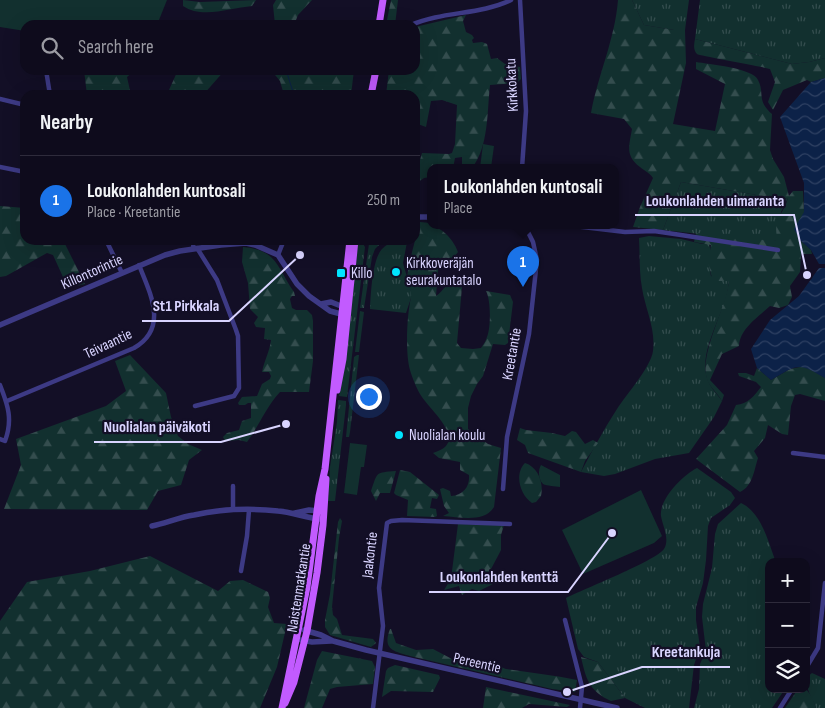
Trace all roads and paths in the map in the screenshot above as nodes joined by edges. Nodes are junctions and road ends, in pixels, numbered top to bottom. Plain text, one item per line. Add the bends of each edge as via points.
1 (383, 0) edge
2 (511, 0) edge
3 (520, 0) edge
4 (380, 20) edge
5 (420, 23) edge
6 (47, 75) edge
7 (371, 75) edge
8 (375, 75) edge
9 (49, 90) edge
10 (370, 90) edge
11 (371, 90) edge
12 (0, 99) edge
13 (20, 104) edge
14 (522, 164) edge
15 (0, 167) edge
16 (20, 171) edge
17 (526, 229) edge
18 (600, 229) edge
19 (108, 245) edge
20 (195, 245) edge
21 (226, 245) edge
22 (254, 245) edge
23 (282, 245) edge
24 (350, 245) edge
25 (354, 245) edge
26 (195, 248) junction
27 (778, 250) dead end
28 (278, 255) junction
29 (139, 265) junction
30 (122, 273) junction
31 (320, 304) junction
32 (345, 310) junction
33 (0, 325) edge
34 (0, 385) edge
35 (7, 401) junction
36 (195, 406) dead end
37 (3, 440) edge
38 (793, 453) dead end
39 (825, 457) edge
40 (233, 486) dead end
41 (503, 489) dead end
42 (233, 509) junction
43 (249, 510) junction
44 (320, 511) junction
45 (295, 513) junction
46 (320, 519) junction
47 (510, 524) dead end
48 (152, 526) dead end
49 (241, 571) dead end
50 (825, 583) edge
51 (565, 620) dead end
52 (298, 629) junction
53 (307, 631) junction
54 (296, 639) junction
55 (305, 640) junction
56 (333, 641) junction
57 (818, 648) junction
58 (825, 648) edge
59 (379, 653) junction
60 (810, 661) edge
61 (789, 693) edge
62 (582, 699) junction
63 (282, 708) edge
64 (373, 708) edge
65 (580, 708) edge
66 (617, 708) edge
67 (780, 708) edge

1 - 4 main road
2 - 5 street via 490,8
3 - 14 street, Kirkkokatu via 526,111
6 - 9 street
7 - 10 main road
8 - 11 main road
12 - 13 street
15 - 16 street
17 - 41 street, Kreetantie via 537,260 529,334 507,437
18 - 27 street via 681,235
19 - 30 street
20 - 26 street
21 - 26 street, Killontorintie
22 - 28 street, Killontorintie
23 - 28 street
24 - 32 main road, Naistenmatkantie
25 - 32 main road, Naistenmatkantie
26 - 29 street, Killontorintie
26 - 36 street via 217,280 238,336 239,388 234,396
28 - 31 street via 302,290
29 - 30 street, Killontorintie
29 - 35 street, Teivaantie via 155,314 154,327 146,339 134,348
30 - 33 street, Killontorintie
31 - 32 street via 330,311
31 - 32 street via 331,302
32 - 44 main road, Naistenmatkantie via 325,469 326,489
34 - 35 street
35 - 37 street via 10,429
38 - 39 street
40 - 42 street
42 - 43 street
42 - 48 street via 192,515
43 - 45 street
43 - 49 street
44 - 45 street
44 - 46 main road, Naistenmatkantie
45 - 46 street
46 - 52 main road, Naistenmatkantie
46 - 53 main road, Naistenmatkantie via 317,573
47 - 59 street, Jaakontie via 388,522 379,581 384,621
50 - 57 street
51 - 62 street
52 - 53 street, Pereentie
52 - 54 main road, Naistenmatkantie
53 - 55 main road, Naistenmatkantie
53 - 56 street, Pereentie
54 - 55 street, Pereentie
54 - 63 main road, Naistenmatkantie
55 - 56 street, Pereentie
55 - 63 main road, Naistenmatkantie via 289,697
56 - 59 street, Pereentie
57 - 58 street
57 - 60 street
59 - 62 street, Pereentie
59 - 64 street
61 - 67 street
62 - 65 street
62 - 66 street, Pereentie

